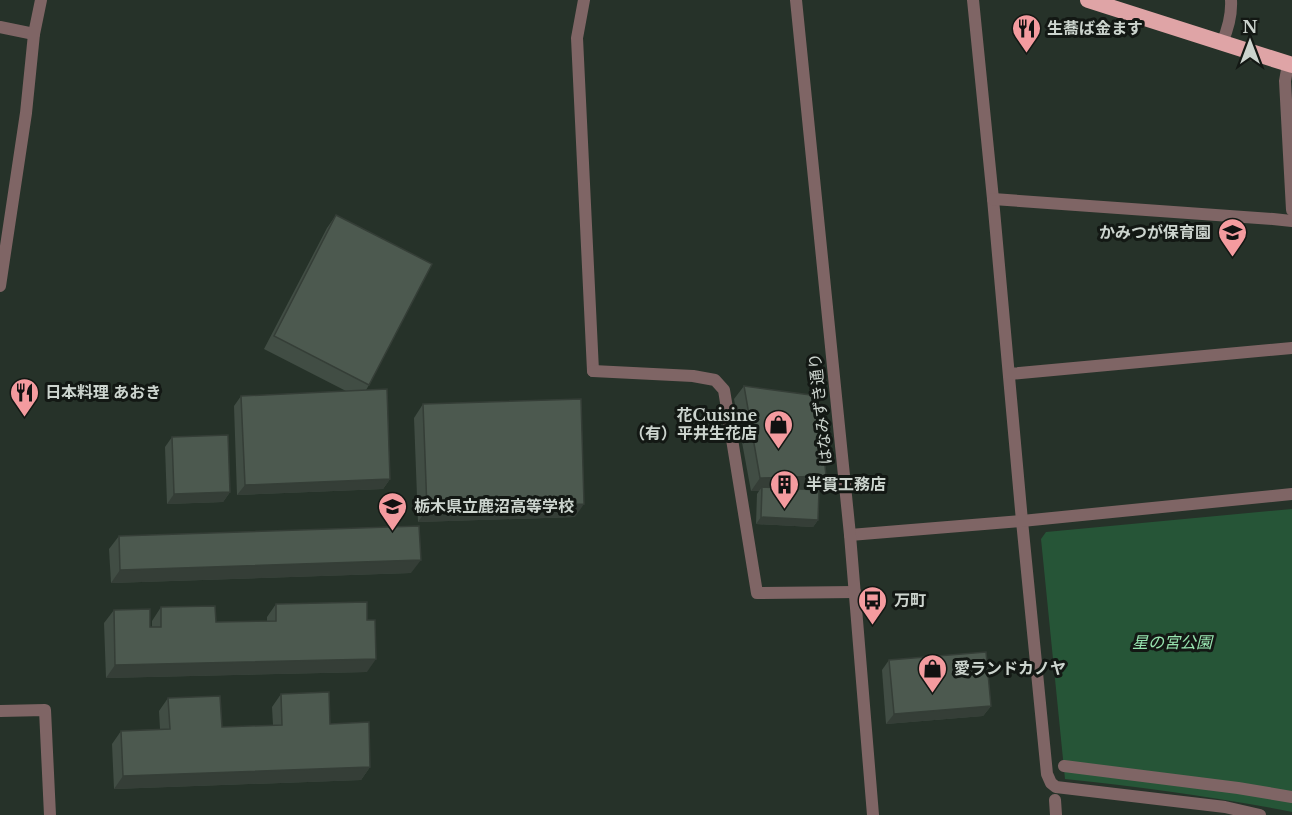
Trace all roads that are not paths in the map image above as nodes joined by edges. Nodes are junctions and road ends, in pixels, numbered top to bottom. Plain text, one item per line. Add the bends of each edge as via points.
1 (41, 0) edge
2 (584, 0) edge
3 (796, 0) edge
4 (973, 0) edge
5 (1088, 0) edge
6 (1231, 0) edge
7 (0, 27) edge
8 (34, 34) junction
9 (1222, 43) junction
10 (1290, 64) edge
11 (993, 199) junction
12 (1292, 210) edge
13 (1292, 222) edge
14 (0, 280) edge
15 (0, 286) edge
16 (1292, 348) edge
17 (1009, 374) junction
18 (1292, 494) edge
19 (1022, 521) junction
20 (850, 535) junction
21 (855, 592) junction
22 (0, 711) edge
23 (1064, 766) dead end
24 (1292, 797) edge
25 (1055, 800) dead end
26 (50, 815) edge
27 (873, 815) edge
28 (1056, 815) edge
29 (1260, 815) edge

1 - 8 street
2 - 21 street via 577,38 593,371 715,380 724,390 757,593
3 - 20 street, はなみずき通り
4 - 11 street
5 - 9 highway
6 - 9 street via 1232,12
7 - 8 street
8 - 14 street
9 - 10 highway
10 - 12 street via 1285,81
11 - 13 street
11 - 17 street
14 - 15 street
16 - 17 street
17 - 19 street
18 - 19 street
19 - 20 street
19 - 29 street via 1051,783 1056,787 1225,807
20 - 21 street, はなみずき通り
21 - 27 street, はなみずき通り
22 - 26 street via 45,710
23 - 24 street
25 - 28 street

